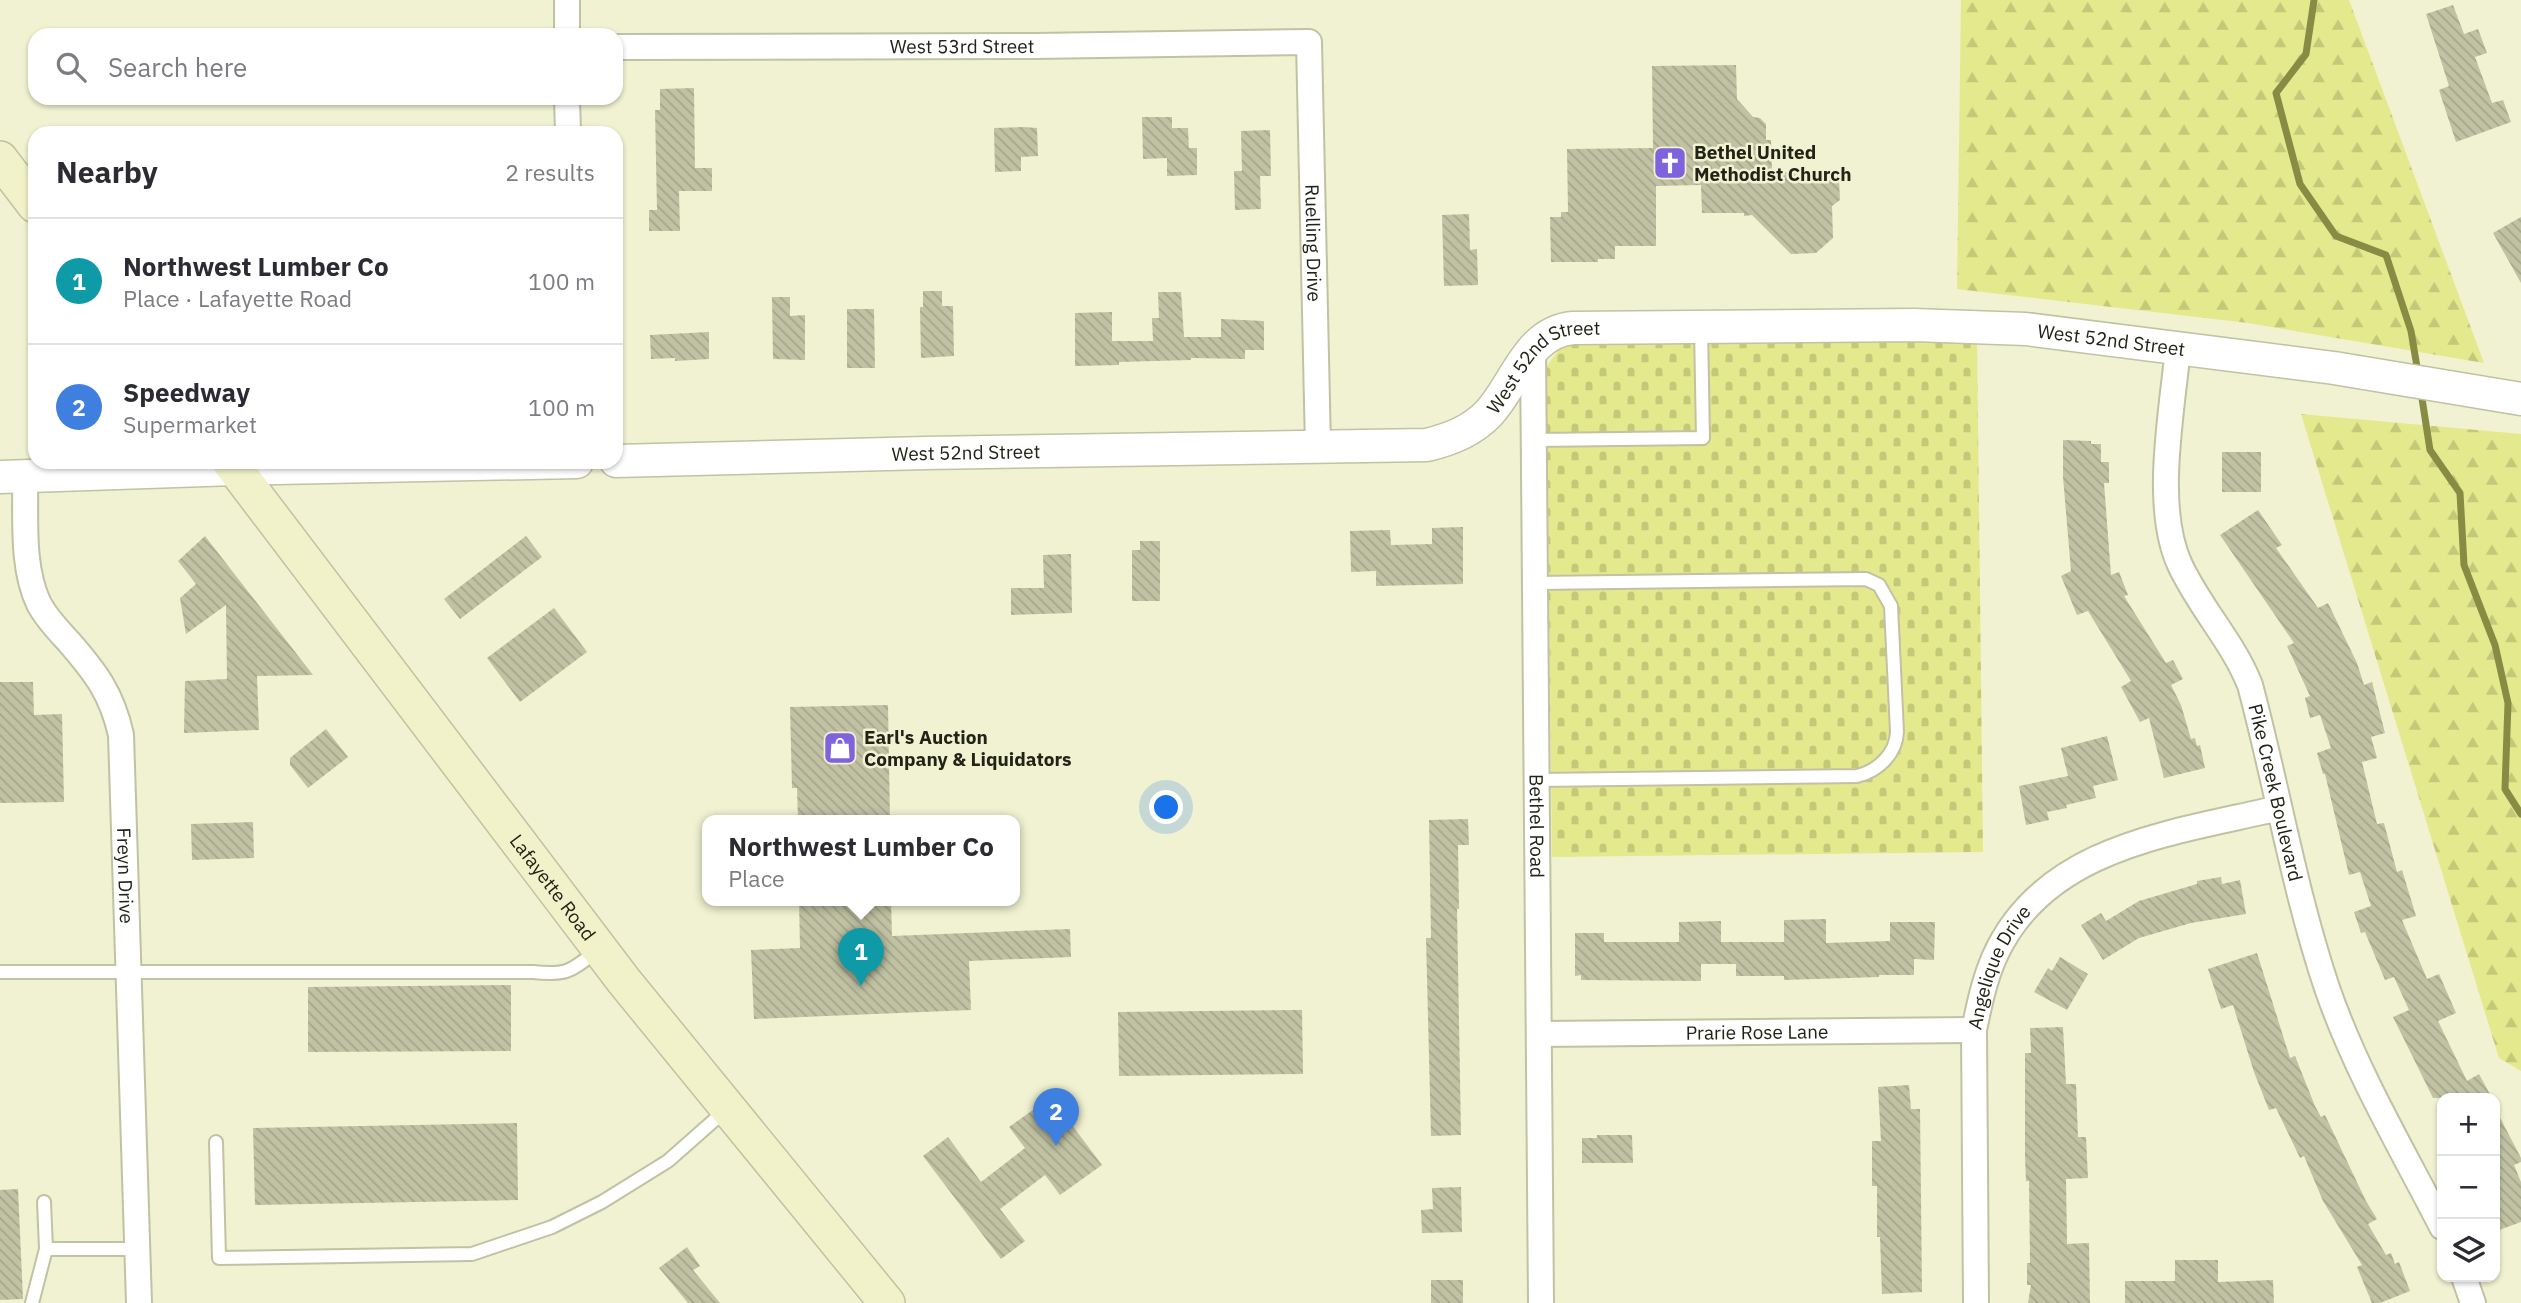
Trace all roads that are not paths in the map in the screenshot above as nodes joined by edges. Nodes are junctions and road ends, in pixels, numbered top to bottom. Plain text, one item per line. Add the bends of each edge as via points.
1 (567, 0) edge
2 (567, 28) edge
3 (1309, 41) joint
4 (623, 47) edge
5 (568, 105) edge
6 (568, 126) edge
7 (0, 159) edge
8 (28, 196) edge
9 (1701, 328) junction
10 (2178, 348) junction
11 (1533, 350) junction
12 (2521, 399) edge
13 (1535, 440) junction
14 (1318, 447) junction
15 (623, 461) edge
16 (153, 469) edge
17 (236, 469) edge
18 (12, 476) edge
19 (1536, 583) junction
20 (1538, 780) junction
21 (2279, 808) junction
22 (600, 949) junction
23 (130, 970) junction
24 (0, 972) edge
25 (1974, 1030) junction
26 (1540, 1034) junction
27 (728, 1108) junction
28 (216, 1142) dead end
29 (44, 1202) dead end
30 (2438, 1219) edge
31 (46, 1248) junction
32 (139, 1249) junction
33 (2466, 1282) edge
34 (32, 1303) edge
35 (139, 1303) edge
36 (887, 1303) edge
37 (1541, 1303) edge
38 (1976, 1303) edge
39 (2473, 1303) edge

1 - 2 street
3 - 4 street, West 53rd Street
3 - 14 street, Ruelling Drive
5 - 6 street
7 - 8 main road
9 - 10 street, West 52nd Street via 1979,326
9 - 11 street, West 52nd Street via 1565,328
9 - 13 lane via 1703,438
10 - 12 street, West 52nd Street
10 - 21 street, Pike Creek Boulevard via 2165,488 2170,533 2180,566 2247,676
11 - 13 street, Bethel Road
11 - 14 street, West 52nd Street via 1489,412 1452,438 1427,445
13 - 19 street, Bethel Road
14 - 15 street, West 52nd Street
16 - 18 street
17 - 22 main road, Lafayette Road
18 - 23 street, Freyn Drive via 38,602 92,668 116,713 121,735
19 - 20 street, Bethel Road
19 - 20 lane via 1872,582 1879,585 1891,606 1898,732 1880,765 1857,776
20 - 26 street, Bethel Road
21 - 25 street, Angelique Drive via 2129,844 2056,881 2019,916 2001,943
21 - 30 street, Pike Creek Boulevard via 2337,1014
22 - 23 lane via 571,971 556,975
22 - 27 main road, Lafayette Road
23 - 24 lane
23 - 32 street, Freyn Drive
25 - 26 street, Prarie Rose Lane
25 - 38 street, Angelique Drive
26 - 37 street, Bethel Road
27 - 28 lane via 668,1161 602,1202 552,1227 472,1254 219,1258
27 - 36 main road, Lafayette Road
29 - 31 lane
31 - 32 lane
31 - 34 lane
32 - 35 street, Freyn Drive
33 - 39 street

